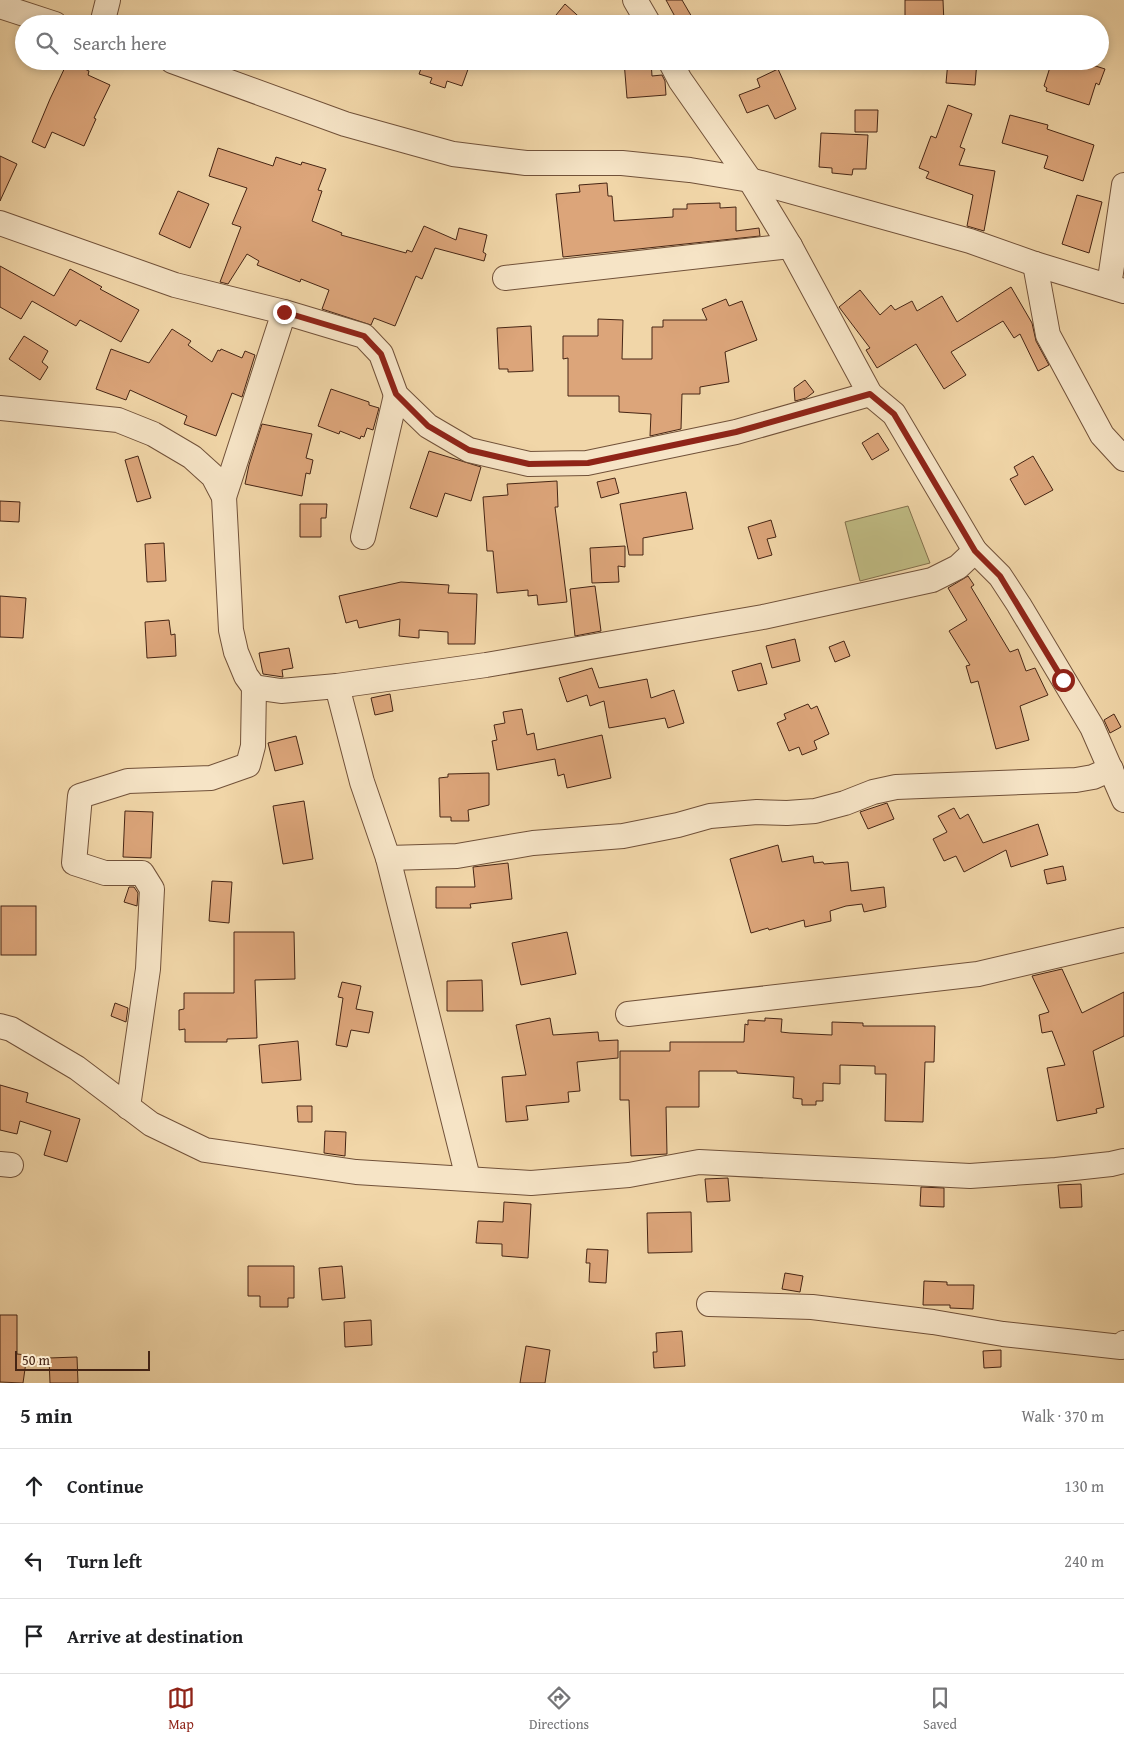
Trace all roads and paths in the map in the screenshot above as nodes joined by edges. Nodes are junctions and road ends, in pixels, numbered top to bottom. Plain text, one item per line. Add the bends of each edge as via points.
1 (108, 0) edge
2 (635, 0) edge
3 (0, 6) edge
4 (28, 15) edge
5 (104, 15) edge
6 (644, 15) edge
7 (197, 70) edge
8 (675, 70) edge
9 (750, 180) junction
10 (1124, 185) edge
11 (0, 223) edge
12 (790, 246) junction
13 (1035, 264) junction
14 (505, 278) dead end
15 (1117, 289) edge
16 (284, 312) junction
17 (396, 394) junction
18 (870, 394) junction
19 (0, 408) edge
20 (1124, 459) edge
21 (224, 497) junction
22 (363, 538) dead end
23 (975, 551) junction
24 (337, 686) junction
25 (254, 687) junction
26 (1111, 769) junction
27 (1124, 800) edge
28 (388, 858) junction
29 (1124, 940) edge
30 (628, 1014) dead end
31 (0, 1026) edge
32 (128, 1107) junction
33 (1124, 1161) edge
34 (468, 1178) junction
35 (709, 1304) dead end
36 (1123, 1349) edge

1 - 5 street
2 - 6 street
3 - 4 street
7 - 9 street via 346,124 453,154 526,164 622,163
8 - 9 street
9 - 12 street
9 - 13 street via 970,241
10 - 15 street
11 - 16 street via 176,285
12 - 14 street
12 - 18 street
13 - 15 street
13 - 20 street via 1048,335 1102,435
16 - 17 street via 364,336 381,354
16 - 21 street
17 - 18 street via 428,426 469,450 529,464 588,463 736,432
17 - 22 street
18 - 23 street via 894,414
19 - 21 street via 118,420 153,434 192,456 213,476
21 - 25 street via 231,630 236,652
23 - 24 street via 958,567 932,580 850,599 486,665
23 - 26 street via 1000,576 1019,605 1092,726
24 - 25 street via 281,691
24 - 28 street via 362,782
25 - 32 street via 253,746 248,766 211,778 128,781 80,796 74,864 105,873 142,873 152,889 148,969
26 - 27 street
26 - 28 street via 1076,780 896,787 815,811 710,816 623,836 533,842 457,856
28 - 34 street
29 - 30 street via 978,974
31 - 32 street via 11,1029 77,1068
32 - 34 street via 151,1124 205,1150 356,1172
33 - 34 street via 970,1176 699,1162 629,1175 531,1183
35 - 36 street via 812,1307

